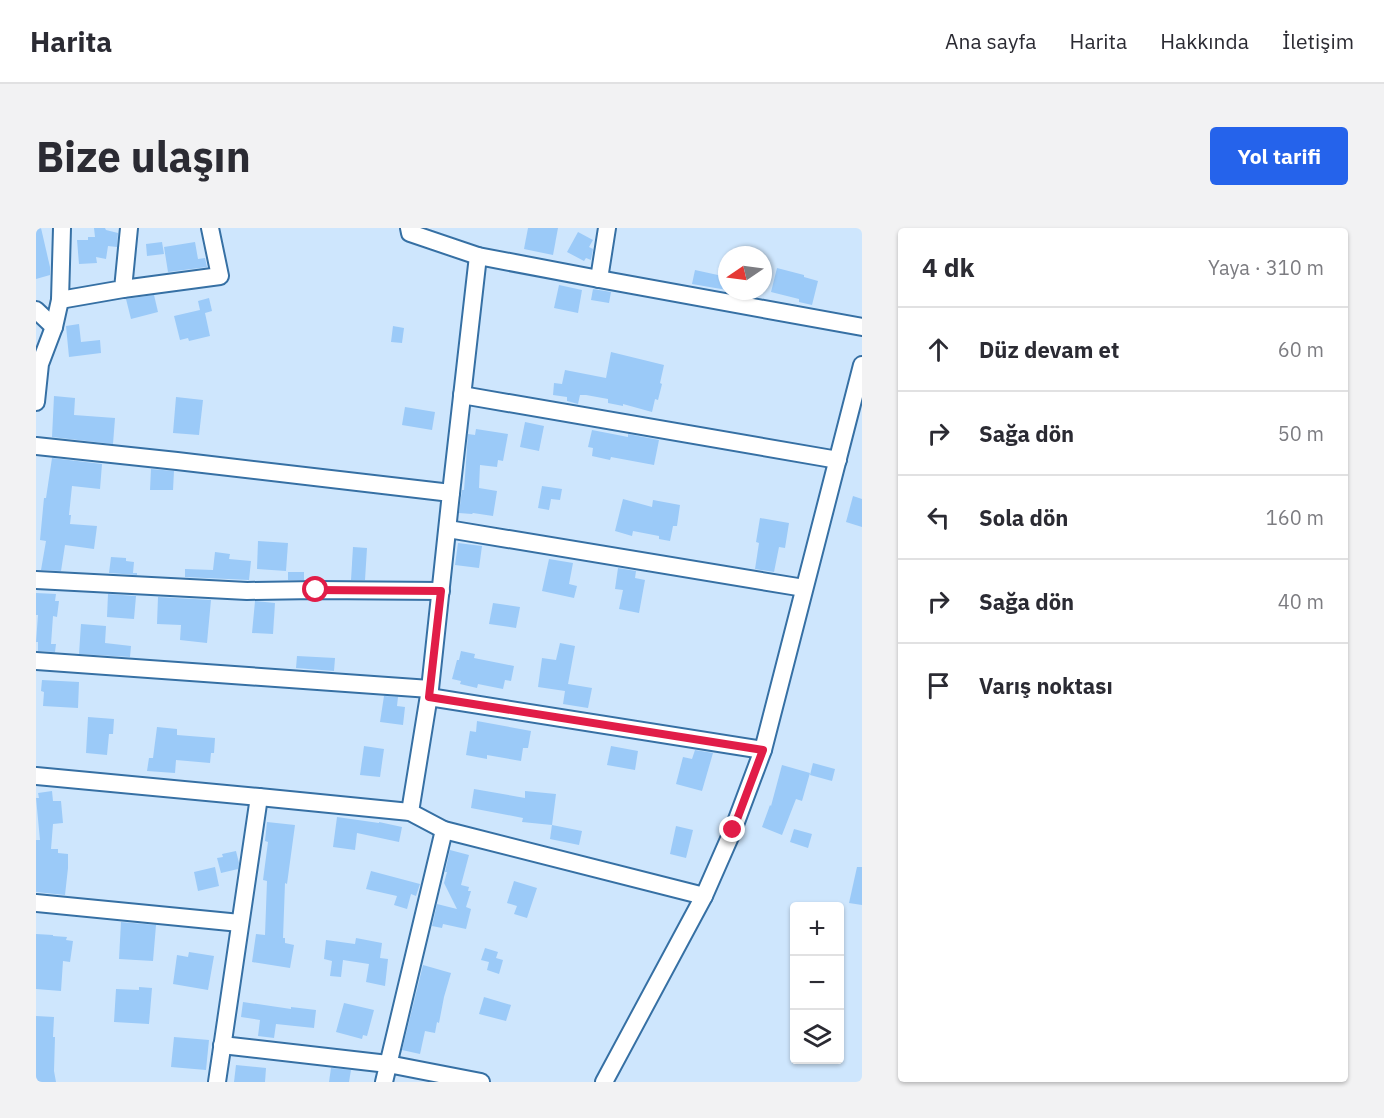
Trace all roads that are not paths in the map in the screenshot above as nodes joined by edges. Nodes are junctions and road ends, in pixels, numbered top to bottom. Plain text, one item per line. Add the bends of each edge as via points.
1 (62, 228) edge
2 (129, 228) edge
3 (210, 228) edge
4 (409, 228) edge
5 (607, 228) edge
6 (478, 256) junction
7 (599, 279) junction
8 (123, 289) junction
9 (60, 300) junction
10 (36, 310) edge
11 (862, 327) edge
12 (47, 335) edge
13 (862, 365) edge
14 (462, 395) junction
15 (36, 402) edge
16 (36, 446) edge
17 (838, 460) junction
18 (451, 493) junction
19 (448, 529) junction
20 (36, 580) edge
21 (804, 588) junction
22 (441, 591) junction
23 (36, 661) edge
24 (429, 693) junction
25 (763, 750) junction
26 (36, 776) edge
27 (259, 797) junction
28 (410, 812) junction
29 (444, 830) junction
30 (704, 896) junction
31 (36, 903) edge
32 (240, 923) junction
33 (222, 1045) junction
34 (388, 1064) junction
35 (217, 1082) edge
36 (384, 1082) edge
37 (480, 1082) edge
38 (604, 1082) edge

1 - 9 street
2 - 8 street
3 - 8 street via 220,276
4 - 6 street via 410,232
5 - 7 street
6 - 7 street
6 - 14 street
7 - 11 street
8 - 9 street
9 - 12 street
10 - 12 street
12 - 15 street
13 - 17 street
14 - 17 street
14 - 18 street
16 - 18 street
17 - 21 street
18 - 19 street
19 - 21 street
19 - 22 street
20 - 22 street via 247,591
21 - 25 street
22 - 24 street
23 - 24 street
24 - 25 street
24 - 28 street
25 - 30 street
26 - 27 street
27 - 28 street
27 - 32 street
28 - 29 street
29 - 30 street
29 - 34 street
30 - 38 street
31 - 32 street
32 - 33 street
33 - 34 street
33 - 35 street
34 - 36 street
34 - 37 street

